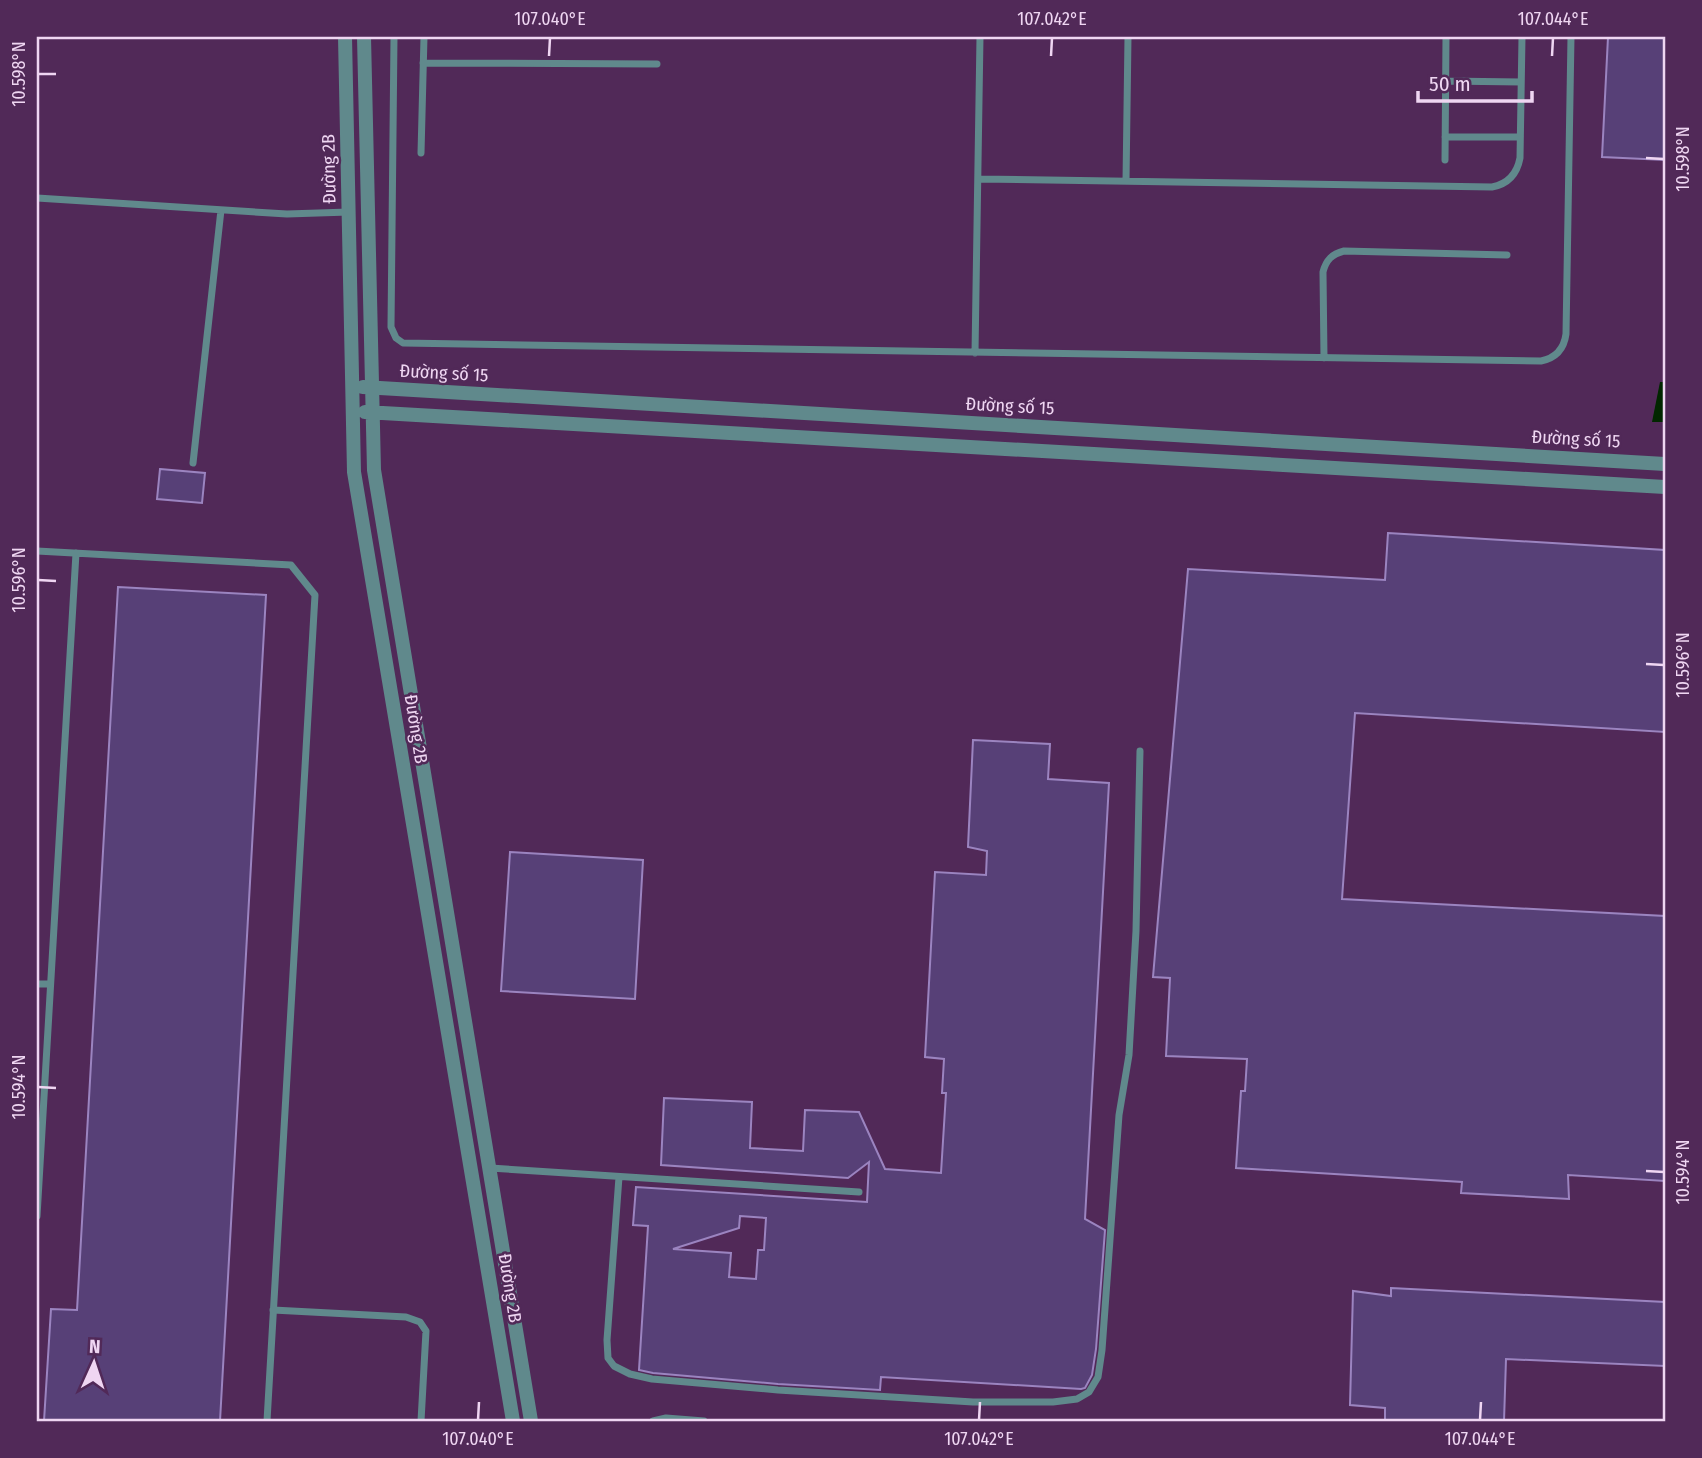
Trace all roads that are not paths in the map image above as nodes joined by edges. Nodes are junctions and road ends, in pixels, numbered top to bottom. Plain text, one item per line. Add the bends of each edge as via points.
1 (345, 37) edge
2 (364, 37) edge
3 (394, 37) edge
4 (424, 37) edge
5 (980, 37) edge
6 (1128, 37) edge
7 (1446, 37) edge
8 (1522, 37) edge
9 (1571, 37) edge
10 (423, 63) junction
11 (657, 64) dead end
12 (1446, 81) junction
13 (1521, 82) junction
14 (1445, 137) junction
15 (1520, 138) junction
16 (421, 153) dead end
17 (1445, 160) dead end
18 (978, 179) junction
19 (1126, 181) junction
20 (37, 198) edge
21 (221, 210) junction
22 (349, 212) junction
23 (1507, 255) dead end
24 (975, 353) junction
25 (1324, 358) junction
26 (352, 386) junction
27 (372, 388) junction
28 (353, 411) junction
29 (372, 412) junction
30 (193, 463) dead end
31 (1665, 464) edge
32 (1665, 487) edge
33 (37, 551) edge
34 (76, 554) junction
35 (1140, 751) dead end
36 (37, 984) edge
37 (50, 984) junction
38 (489, 1168) junction
39 (620, 1177) junction
40 (859, 1192) dead end
41 (37, 1216) edge
42 (273, 1310) junction
43 (267, 1421) edge
44 (421, 1421) edge
45 (513, 1421) edge
46 (531, 1421) edge
47 (653, 1421) edge
48 (704, 1421) edge

1 - 22 street, Đường 2B
2 - 27 street, Đường 2B
3 - 24 lane via 391,327 399,341
4 - 10 lane
5 - 18 lane
6 - 19 lane
7 - 12 lane
8 - 13 lane
9 - 25 lane via 1566,334 1559,352 1541,361
10 - 11 lane
10 - 16 lane
12 - 13 lane
12 - 14 lane
13 - 15 lane
14 - 15 lane
14 - 17 lane
15 - 19 lane via 1515,173 1492,187
18 - 19 lane
18 - 24 lane
20 - 21 lane
21 - 22 lane
21 - 30 lane
22 - 26 street, Đường 2B
23 - 25 lane via 1344,251 1333,255 1324,272
24 - 25 lane
26 - 27 street, Đường số 15
26 - 28 street, Đường 2B
27 - 29 street, Đường 2B
27 - 31 street, Đường số 15
28 - 29 street
28 - 45 street, Đường 2B via 354,472
29 - 32 street
29 - 38 street, Đường 2B via 374,470
33 - 34 lane
34 - 37 lane
34 - 42 lane via 291,565 315,595
35 - 39 lane via 1129,1055 1119,1115 1102,1350 1098,1377 1089,1392 1077,1399 1052,1402 973,1402 778,1390 630,1374 608,1358 607,1340
36 - 37 lane
37 - 41 lane
38 - 39 lane
38 - 46 street, Đường 2B
39 - 40 lane
42 - 43 lane
42 - 44 lane via 406,1317 420,1322 426,1331
47 - 48 lane

